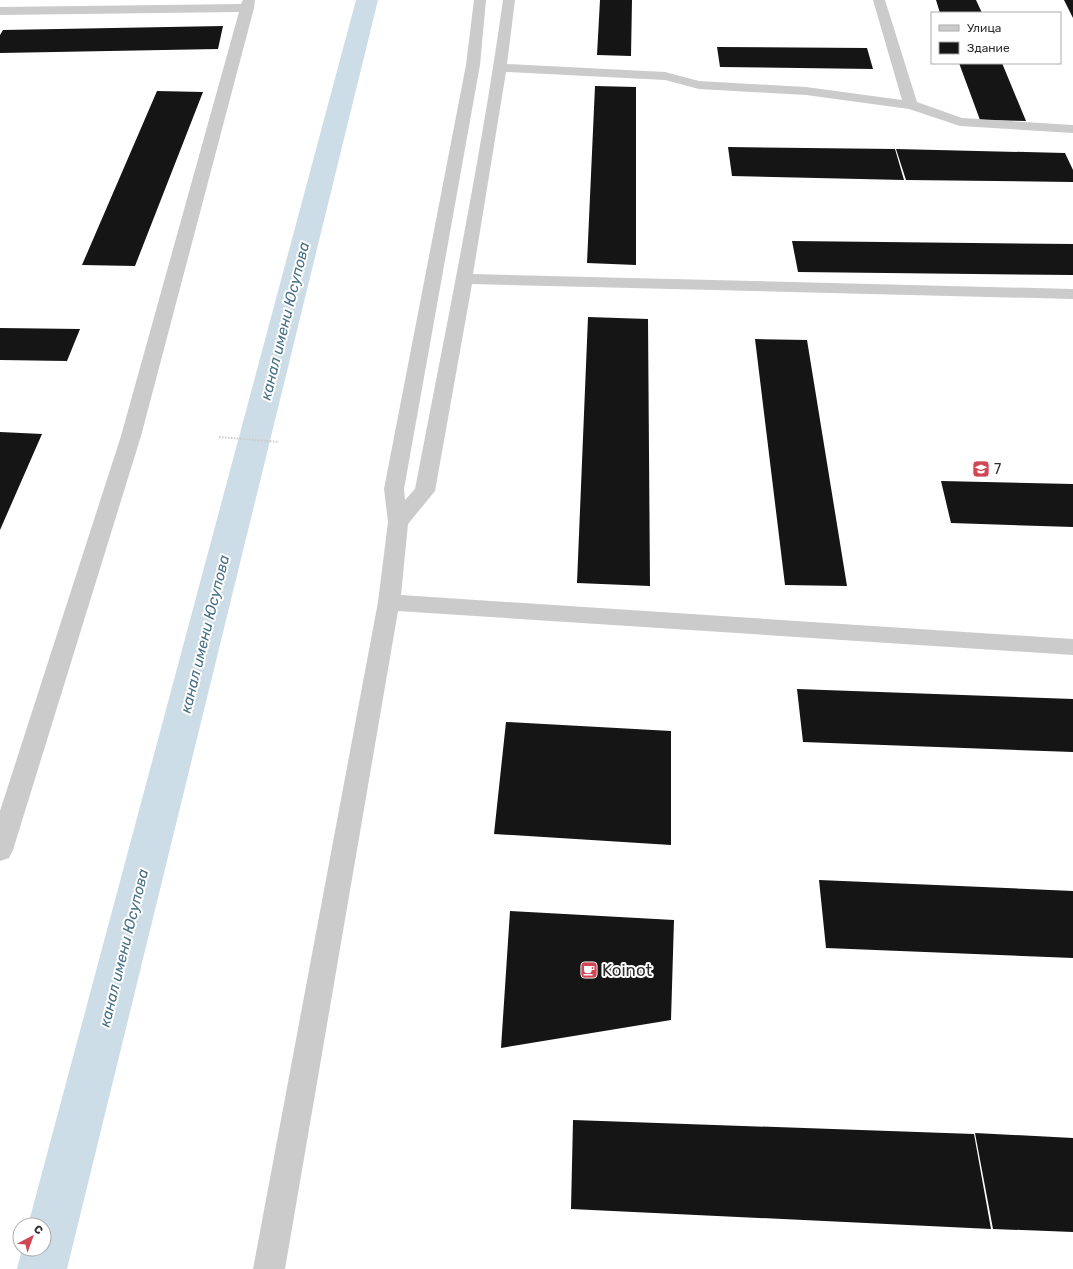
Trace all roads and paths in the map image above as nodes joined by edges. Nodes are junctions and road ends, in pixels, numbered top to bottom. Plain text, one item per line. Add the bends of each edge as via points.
1 (879, 0) edge
2 (480, 2) edge
3 (508, 3) edge
4 (248, 4) edge
5 (0, 11) edge
6 (500, 68) junction
7 (911, 105) junction
8 (1073, 129) edge
9 (464, 278) junction
10 (1073, 294) edge
11 (219, 437) dead end
12 (279, 442) dead end
13 (398, 522) junction
14 (389, 602) junction
15 (1073, 647) edge
16 (0, 850) edge
17 (269, 1269) edge

1 - 7 street
2 - 3 street
2 - 13 street via 473,65 394,489
3 - 6 street
4 - 5 street
4 - 16 street via 132,436
6 - 7 street via 665,76 699,85 806,91
6 - 9 street
7 - 8 street via 960,122
9 - 10 street
9 - 13 street via 425,491
11 - 12 path
13 - 14 street
14 - 15 street
14 - 17 street

